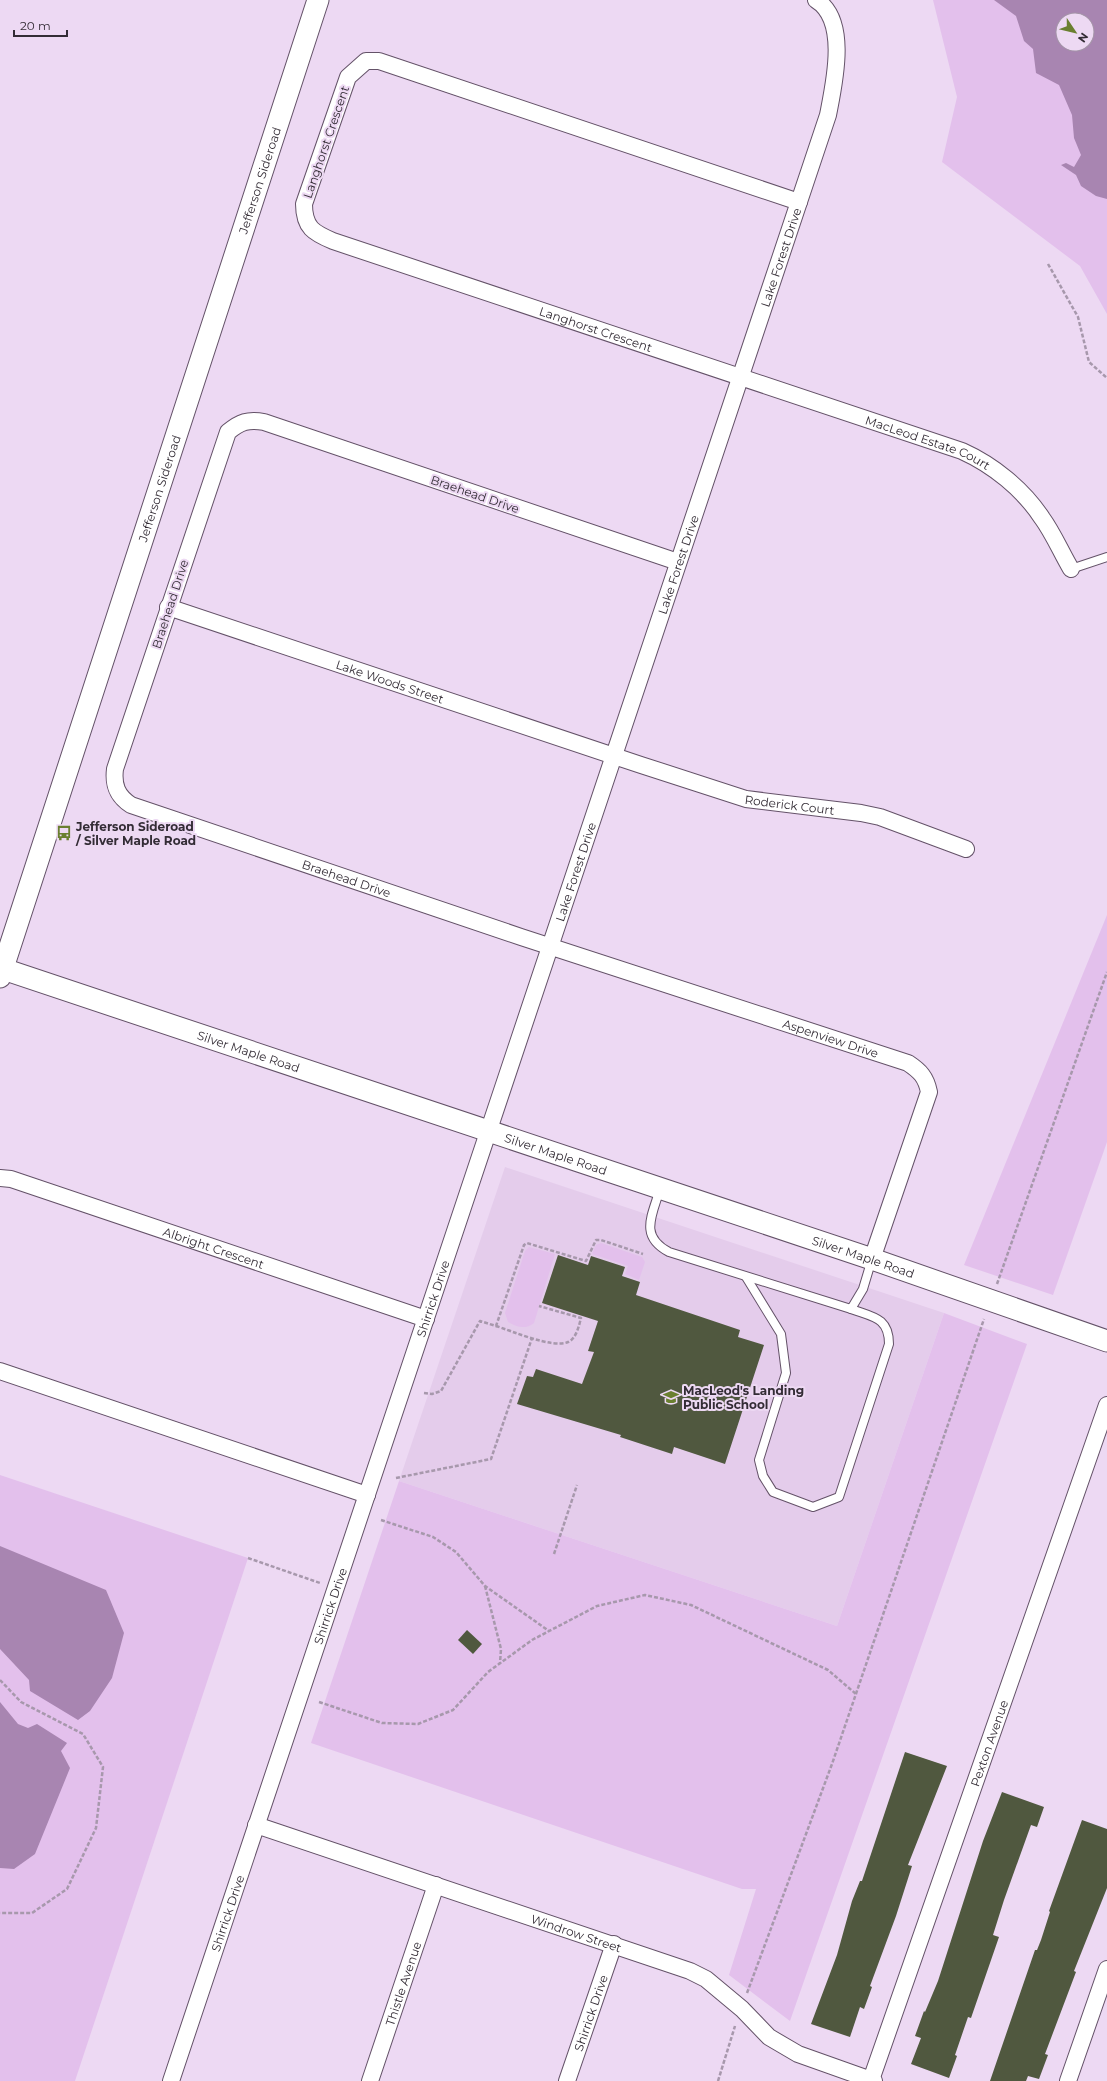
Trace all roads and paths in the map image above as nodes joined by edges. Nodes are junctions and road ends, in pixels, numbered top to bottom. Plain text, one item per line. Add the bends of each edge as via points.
1 (318, 0) edge
2 (816, 0) edge
3 (799, 202) junction
4 (1048, 264) dead end
5 (740, 377) junction
6 (1107, 378) edge
7 (1107, 557) edge
8 (678, 562) junction
9 (1071, 569) joint
10 (168, 607) junction
11 (613, 755) junction
12 (966, 849) dead end
13 (549, 945) junction
14 (1, 971) edge
15 (1107, 972) edge
16 (488, 1131) junction
17 (0, 1178) edge
18 (661, 1188) junction
19 (643, 1254) dead end
20 (872, 1260) junction
21 (746, 1276) junction
22 (991, 1301) junction
23 (539, 1306) dead end
24 (851, 1309) junction
25 (426, 1319) junction
26 (496, 1326) junction
27 (532, 1338) junction
28 (1107, 1341) edge
29 (0, 1371) edge
30 (424, 1393) dead end
31 (1107, 1405) edge
32 (396, 1478) dead end
33 (577, 1485) dead end
34 (367, 1495) junction
35 (381, 1520) dead end
36 (554, 1554) dead end
37 (248, 1558) dead end
38 (485, 1586) junction
39 (336, 1588) junction
40 (548, 1631) junction
41 (500, 1664) junction
42 (0, 1680) edge
43 (856, 1694) junction
44 (320, 1702) dead end
45 (256, 1826) junction
46 (436, 1885) junction
47 (0, 1913) edge
48 (614, 1944) junction
49 (1107, 1969) edge
50 (742, 2009) junction
51 (872, 2080) edge
52 (170, 2081) edge
53 (370, 2081) edge
54 (567, 2081) edge
55 (718, 2081) edge
56 (1068, 2081) edge

1 - 14 street, Jefferson Sideroad
2 - 3 street, Lake Forest Drive via 827,10 833,21 836,64 828,115
3 - 5 street, Lake Forest Drive
3 - 5 street, Langhorst Crescent via 380,61 366,61 348,77 304,204 308,226 316,234 333,241
4 - 6 path via 1078,317 1089,362
5 - 8 street, Lake Forest Drive
5 - 9 street, MacLeod Estate Court via 976,457 1030,502 1043,518
7 - 9 lane
8 - 10 street, Braehead Drive via 264,422 251,420 238,423 228,432
8 - 11 street, Lake Forest Drive
10 - 11 street, Lake Woods Street
10 - 13 street, Braehead Drive via 115,768 114,781 122,799 131,805
11 - 12 street, Roderick Court via 746,798 880,817
11 - 13 street, Lake Forest Drive
13 - 16 street, Lake Forest Drive
13 - 20 street, Aspenview Drive via 900,1061 919,1070 926,1079 929,1092
14 - 16 street, Silver Maple Road
15 - 22 path
16 - 18 street, Silver Maple Road
16 - 25 street, Shirrick Drive
17 - 25 street, Albright Crescent via 11,1179
18 - 20 street, Silver Maple Road
18 - 21 lane via 650,1221 652,1239 659,1247
19 - 26 path via 596,1240 586,1261 527,1243 524,1245
20 - 22 street, Silver Maple Road
20 - 24 lane via 862,1289
21 - 24 lane
21 - 24 lane via 780,1334 786,1373 759,1460 763,1476 773,1492 813,1507 839,1497 889,1344 889,1332 880,1320
22 - 28 street, Silver Maple Road
22 - 43 path
23 - 27 path via 581,1318 576,1334 570,1342 559,1344
25 - 34 street, Shirrick Drive
26 - 27 path
26 - 30 path via 480,1321 441,1391
27 - 32 path via 491,1459
29 - 34 street
31 - 51 street, Pexton Avenue
33 - 36 path
34 - 39 street, Shirrick Drive
35 - 38 path via 433,1537 456,1552
37 - 39 path
38 - 40 path
38 - 41 path via 501,1649
39 - 45 street, Shirrick Drive
40 - 41 path
40 - 43 path via 596,1606 645,1595 691,1605 828,1670
41 - 44 path via 488,1672 453,1710 418,1724 382,1723
42 - 47 path via 21,1702 83,1734 103,1767 96,1828 67,1890 32,1913
43 - 50 path
45 - 46 street, Windrow Street
45 - 52 street, Shirrick Drive
46 - 48 street, Windrow Street
46 - 53 street, Thistle Avenue
48 - 50 street, Windrow Street via 690,1970 706,1979
48 - 54 street, Shirrick Drive
49 - 56 street
50 - 51 street, Windrow Street via 769,2037 798,2054
50 - 55 path

